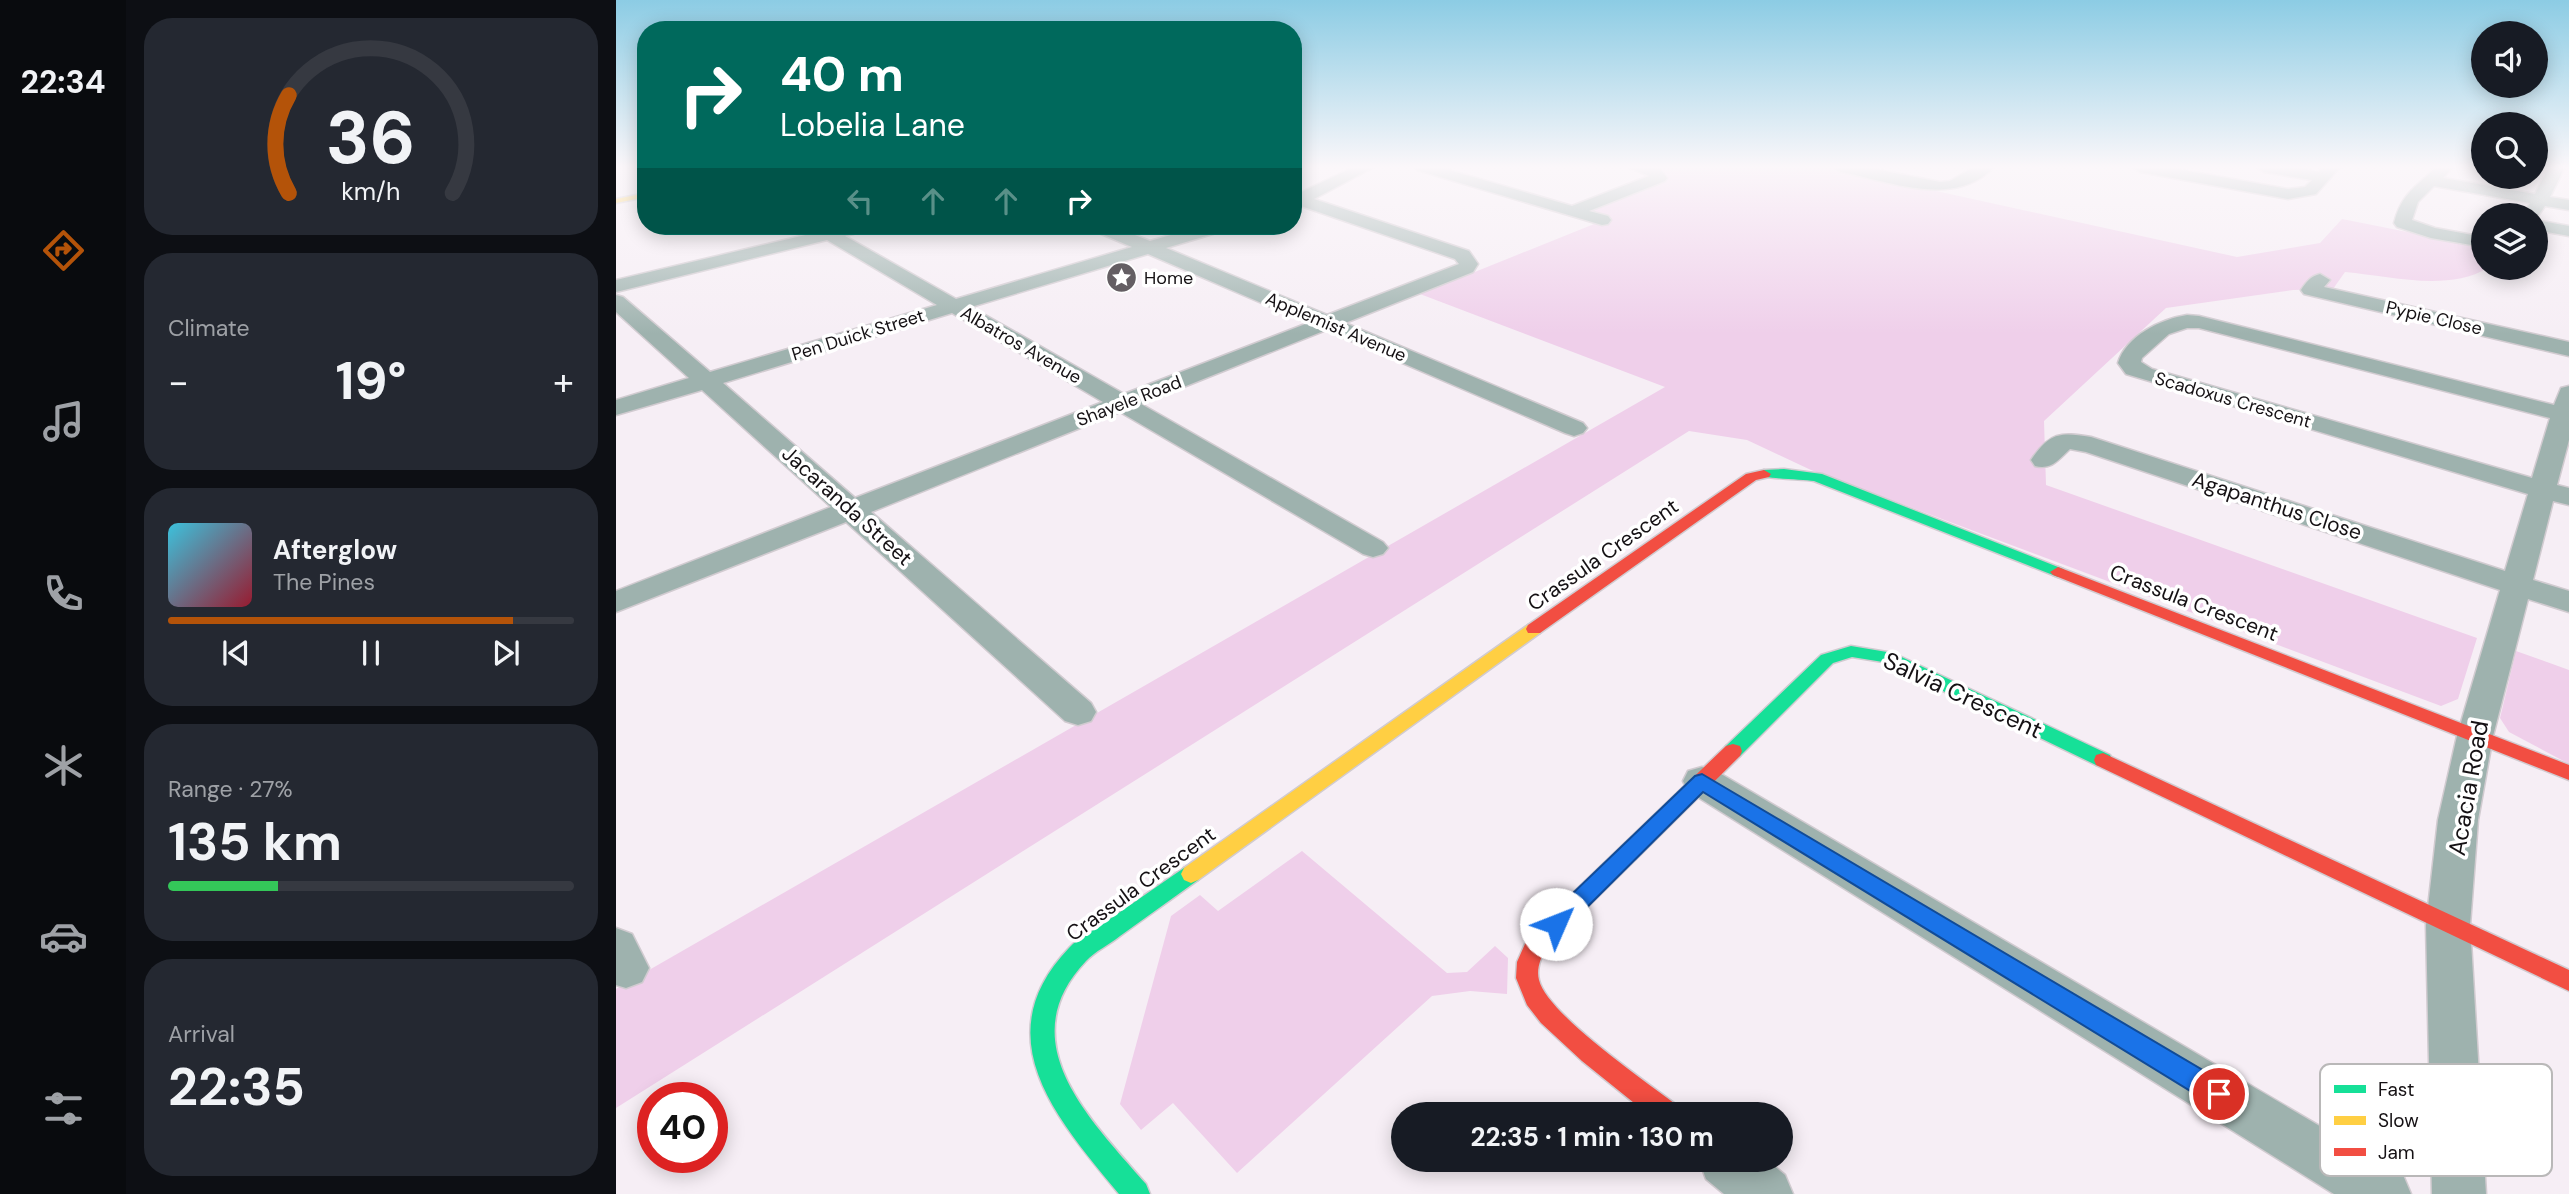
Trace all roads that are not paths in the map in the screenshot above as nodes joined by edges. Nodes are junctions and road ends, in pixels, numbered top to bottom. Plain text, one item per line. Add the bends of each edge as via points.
1 (1363, 223) edge
2 (2403, 223) edge
3 (2548, 227) edge
4 (2569, 231) edge
5 (804, 235) edge
6 (831, 235) edge
7 (1120, 235) edge
8 (1190, 235) edge
9 (2471, 240) edge
10 (1149, 247) junction
11 (2320, 281) dead end
12 (616, 286) edge
13 (616, 301) edge
14 (954, 306) junction
15 (1327, 323) junction
16 (2569, 349) edge
17 (706, 381) junction
18 (1123, 403) junction
19 (616, 408) edge
20 (2567, 408) edge
21 (1574, 428) dead end
22 (2044, 460) dead end
23 (2556, 493) edge
24 (851, 510) junction
25 (1373, 548) dead end
26 (2516, 584) junction
27 (616, 602) edge
28 (2569, 602) edge
29 (1077, 712) dead end
30 (2475, 736) junction
31 (2569, 774) edge
32 (1702, 781) junction
33 (2448, 925) junction
34 (2569, 981) edge
35 (2454, 1064) edge
36 (1654, 1102) edge
37 (2320, 1155) edge
38 (1739, 1172) edge
39 (2354, 1176) edge
40 (2458, 1176) edge
41 (1136, 1194) edge
42 (1766, 1194) edge
43 (2384, 1194) edge
44 (2459, 1194) edge

1 - 15 street, Shayele Road via 1469,261 1466,268
2 - 9 street
3 - 4 street
5 - 12 street
6 - 14 street, Albatros Avenue
7 - 10 street, Applemist Avenue
8 - 10 street, Pen Duick Street
10 - 14 street, Pen Duick Street
10 - 15 street, Applemist Avenue
11 - 16 street, Pypie Close via 2311,290
13 - 17 street, Jacaranda Street
14 - 17 street, Pen Duick Street
14 - 18 street, Albatros Avenue
15 - 18 street, Shayele Road
15 - 21 street, Applemist Avenue
17 - 19 street, Pen Duick Street
17 - 24 street, Jacaranda Street
18 - 24 street, Shayele Road
18 - 25 street, Albatros Avenue
20 - 23 street, Acacia Road
20 - 23 street, Scadoxus Crescent via 2199,322 2166,325 2129,363 2144,374
22 - 26 street, Agapanthus Close via 2064,440 2091,445
23 - 26 street, Acacia Road
24 - 27 street, Shayele Road
24 - 29 street, Jacaranda Street
26 - 28 street
26 - 30 street, Acacia Road
30 - 31 street, Crassula Crescent
30 - 33 street, Acacia Road via 2458,820
30 - 41 street, Crassula Crescent via 1817,477 1778,472 1751,477 1077,954 1054,981 1039,1041 1051,1076 1078,1121
32 - 33 street, Salvia Crescent via 1828,659 1851,651 1870,653 1887,657
32 - 36 street, Salvia Crescent via 1537,942 1527,965 1529,988 1553,1017
32 - 37 street
33 - 34 street, Salvia Crescent
33 - 35 street, Acacia Road
38 - 42 street
39 - 43 street
40 - 44 street, Acacia Road

